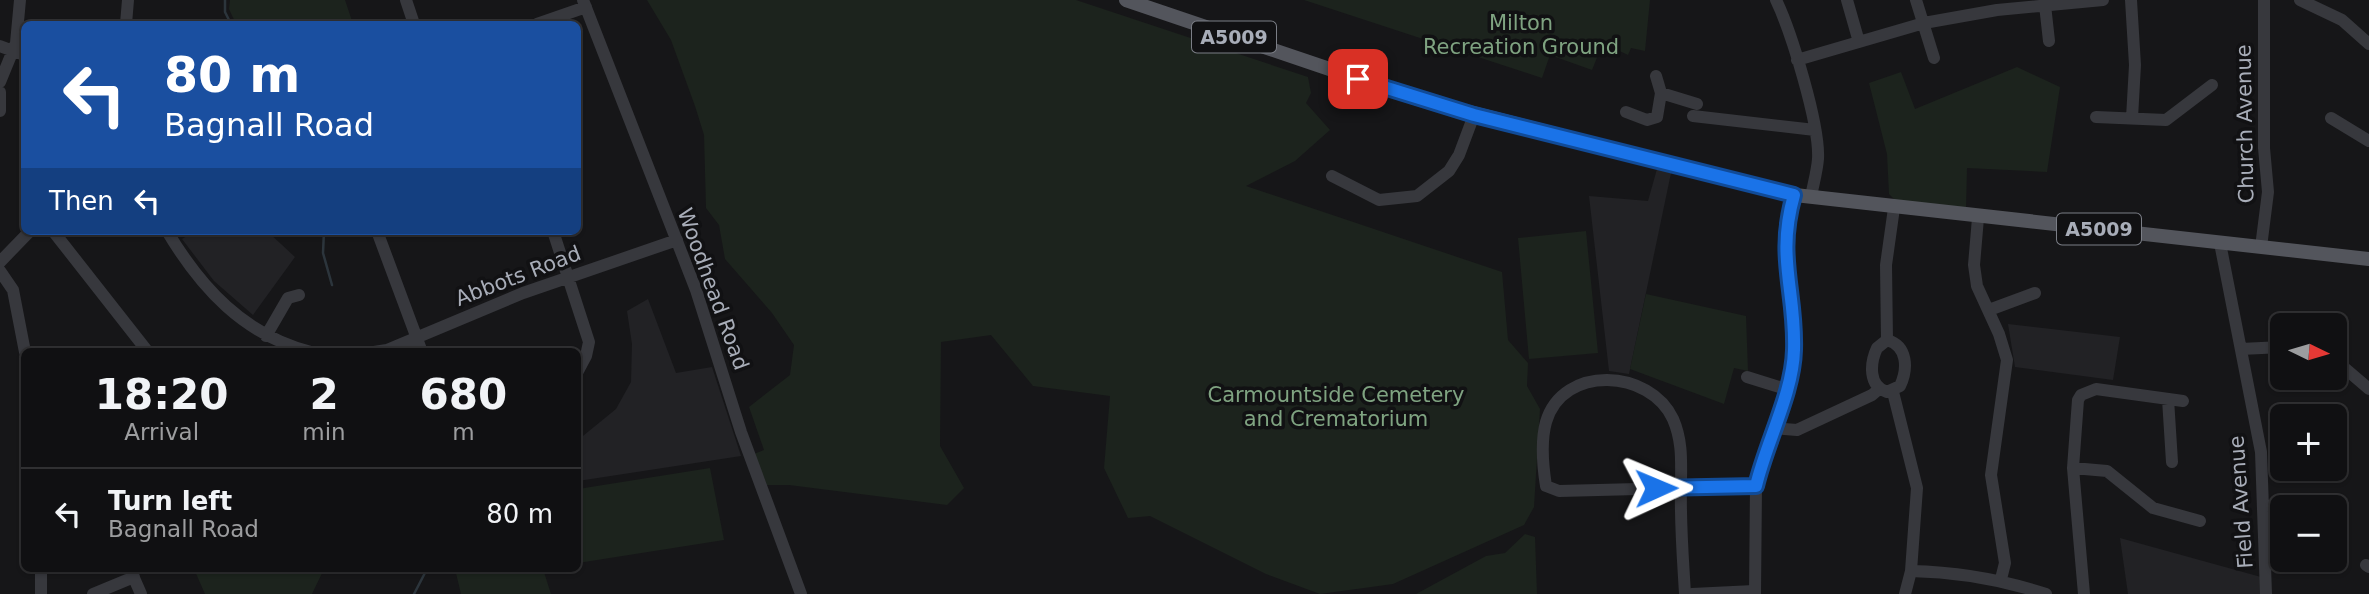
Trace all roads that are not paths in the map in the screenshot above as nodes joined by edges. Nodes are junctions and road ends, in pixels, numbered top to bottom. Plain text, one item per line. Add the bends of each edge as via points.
1 (20, 0) edge
2 (128, 0) edge
3 (405, 0) edge
4 (1776, 0) edge
5 (1847, 0) edge
6 (1916, 0) edge
7 (2103, 0) edge
8 (2131, 0) edge
9 (2264, 0) edge
10 (2300, 0) edge
11 (1132, 1) edge
12 (2063, 1) edge
13 (584, 4) edge
14 (2045, 5) junction
15 (2000, 7) edge
16 (125, 21) edge
17 (413, 21) edge
18 (544, 21) edge
19 (1924, 23) junction
20 (1859, 42) junction
21 (2049, 42) dead end
22 (2369, 44) edge
23 (0, 46) edge
24 (19, 53) edge
25 (1930, 55) dead end
26 (1797, 60) junction
27 (1656, 76) dead end
28 (0, 82) edge
29 (2212, 85) dead end
30 (0, 92) edge
31 (1661, 93) junction
32 (0, 111) edge
33 (1626, 112) dead end
34 (1474, 115) junction
35 (2096, 117) dead end
36 (2132, 118) junction
37 (2332, 118) dead end
38 (1815, 130) junction
39 (2369, 141) edge
40 (1332, 176) dead end
41 (1794, 195) junction
42 (1811, 197) junction
43 (1894, 208) junction
44 (1978, 218) junction
45 (26, 235) edge
46 (56, 235) edge
47 (169, 235) edge
48 (378, 235) edge
49 (554, 235) edge
50 (677, 240) junction
51 (2220, 243) junction
52 (2261, 247) junction
53 (2369, 259) edge
54 (0, 262) edge
55 (0, 271) edge
56 (569, 276) junction
57 (2035, 293) dead end
58 (299, 295) dead end
59 (1989, 310) junction
60 (266, 336) junction
61 (416, 336) junction
62 (1888, 340) junction
63 (144, 347) edge
64 (24, 348) edge
65 (298, 348) edge
66 (391, 348) edge
67 (420, 348) edge
68 (2270, 348) edge
69 (2241, 349) junction
70 (581, 363) edge
71 (2347, 370) edge
72 (1747, 377) dead end
73 (1879, 388) junction
74 (1786, 389) junction
75 (2369, 389) edge
76 (1893, 392) junction
77 (2168, 399) junction
78 (2183, 401) dead end
79 (1772, 428) junction
80 (2172, 463) dead end
81 (2073, 468) junction
82 (1756, 486) junction
83 (1681, 487) junction
84 (2264, 506) junction
85 (2270, 506) edge
86 (2194, 516) dead end
87 (1911, 571) junction
88 (40, 572) edge
89 (132, 573) edge
90 (2001, 579) junction
91 (1755, 592) edge
92 (41, 594) edge
93 (93, 594) edge
94 (141, 594) edge
95 (801, 594) edge
96 (1685, 594) edge
97 (1692, 594) edge
98 (1905, 594) edge
99 (2046, 594) edge
100 (2084, 594) edge
101 (2266, 594) edge

1 - 24 street
2 - 16 street
3 - 17 street
4 - 26 street
5 - 20 street
6 - 19 street
7 - 12 street
8 - 36 street
9 - 52 street, Church Avenue via 2268,192
10 - 22 street via 2342,19
11 - 34 main road, A5009
12 - 14 street
13 - 18 street
13 - 50 street, Woodhead Road
14 - 15 street
14 - 21 street
15 - 19 street
19 - 20 street
19 - 25 street
20 - 26 street
23 - 24 street
24 - 28 street
26 - 38 street
27 - 31 street
29 - 36 street via 2166,120
30 - 32 street
31 - 33 street via 1657,117 1647,120
31 - 38 street via 1694,111
34 - 40 street via 1449,171 1417,196 1379,200
34 - 41 main road, A5009
35 - 36 street
37 - 39 street
38 - 42 street via 1818,159
41 - 42 main road, A5009
41 - 74 street via 1784,249 1794,351
42 - 43 main road, A5009
43 - 44 main road, A5009
43 - 62 street via 1886,265
44 - 51 main road, A5009
44 - 59 street via 1974,265
45 - 54 street
46 - 63 street
47 - 60 street via 188,267 213,295
48 - 61 street
49 - 56 street
50 - 56 street, Abbots Road
50 - 95 street, Woodhead Road
51 - 52 main road, A5009
51 - 69 street, Field Avenue
52 - 53 main road, A5009
55 - 64 street via 13,290
56 - 61 street, Abbots Road
56 - 70 street via 589,342
57 - 59 street
58 - 60 street via 288,299
59 - 90 street via 2007,360 1991,475 2005,563
60 - 65 street
61 - 66 street, Abbots Road
61 - 67 street
62 - 73 street via 1872,358 1873,379
62 - 76 street via 1899,346 1905,362 1903,380
68 - 69 street
69 - 84 street, Field Avenue via 2261,452
71 - 75 street
72 - 74 street
73 - 76 street
73 - 79 street via 1797,430
74 - 79 street
76 - 87 street via 1917,488
77 - 78 street
77 - 80 street
77 - 81 street via 2096,388 2081,395 2076,406
79 - 82 street
81 - 86 street via 2106,471 2142,503
81 - 100 street
82 - 83 street
82 - 91 street
83 - 83 street via 1559,491 1546,486 1544,434 1552,410 1586,380 1610,379 1642,389 1671,415 1679,433
83 - 96 street
84 - 85 street
84 - 101 street, Field Avenue
87 - 90 street
87 - 98 street
88 - 92 street
89 - 93 street
89 - 94 street
90 - 99 street
91 - 97 street

